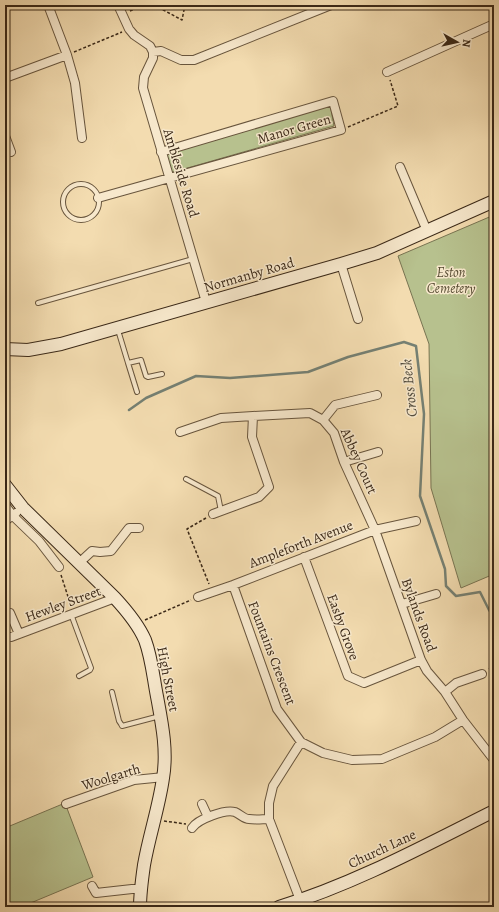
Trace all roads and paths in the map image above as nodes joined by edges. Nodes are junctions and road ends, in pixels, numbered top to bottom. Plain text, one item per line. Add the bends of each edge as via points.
1 (48, 5) edge
2 (118, 5) edge
3 (145, 5) edge
4 (154, 5) edge
5 (185, 5) edge
6 (331, 5) edge
7 (123, 14) junction
8 (494, 24) edge
9 (129, 29) junction
10 (153, 52) junction
11 (67, 55) junction
12 (387, 72) joint
13 (5, 78) edge
14 (341, 130) junction
15 (5, 136) edge
16 (82, 138) dead end
17 (11, 152) dead end
18 (161, 152) junction
19 (400, 167) dead end
20 (169, 178) junction
21 (98, 198) junction
22 (494, 201) edge
23 (427, 231) junction
24 (193, 259) junction
25 (341, 264) junction
26 (206, 302) junction
27 (38, 303) dead end
28 (358, 319) dead end
29 (118, 328) junction
30 (5, 349) edge
31 (128, 363) junction
32 (162, 374) dead end
33 (137, 392) dead end
34 (377, 395) dead end
35 (253, 416) junction
36 (323, 420) junction
37 (180, 432) dead end
38 (378, 452) dead end
39 (344, 462) junction
40 (186, 479) dead end
41 (5, 485) edge
42 (5, 505) edge
43 (23, 508) junction
44 (222, 511) junction
45 (213, 514) joint
46 (13, 516) junction
47 (5, 521) edge
48 (416, 521) dead end
49 (139, 528) dead end
50 (375, 530) junction
51 (304, 557) junction
52 (79, 563) junction
53 (59, 567) joint
54 (233, 585) junction
55 (212, 591) junction
56 (436, 594) dead end
57 (198, 597) joint
58 (115, 598) junction
59 (402, 604) junction
60 (10, 613) dead end
61 (72, 614) junction
62 (136, 624) junction
63 (19, 634) junction
64 (11, 637) dead end
65 (421, 660) junction
66 (482, 674) dead end
67 (79, 676) dead end
68 (112, 692) dead end
69 (445, 692) junction
70 (160, 716) junction
71 (463, 720) junction
72 (301, 742) junction
73 (494, 760) edge
74 (164, 777) junction
75 (66, 804) dead end
76 (202, 804) dead end
77 (494, 810) edge
78 (208, 817) junction
79 (155, 819) junction
80 (269, 819) junction
81 (193, 827) joint
82 (92, 886) dead end
83 (140, 889) junction
84 (300, 900) junction
85 (140, 907) edge
86 (279, 907) edge

1 - 11 street
2 - 7 street
3 - 7 path
4 - 5 path via 182,20
6 - 10 street via 194,60 181,60 161,51
7 - 9 street
8 - 12 street
9 - 10 street via 150,46
9 - 11 path
10 - 18 street, Ambleside Road via 143,88
11 - 13 street
11 - 16 street via 75,83
12 - 14 path via 398,106
14 - 18 street, Manor Green via 333,101
14 - 20 street, Manor Green
15 - 17 street
18 - 20 street, Ambleside Road
19 - 23 street
20 - 21 street, Manor Green
20 - 24 street, Ambleside Road
21 - 21 lane via 92,188 77,185 67,191 64,208 72,218 86,219 96,212
22 - 23 street, Normanby Road
23 - 25 street, Normanby Road via 378,253
24 - 26 street, Ambleside Road
24 - 27 lane
25 - 26 street, Normanby Road
25 - 28 street
26 - 29 street, Normanby Road
29 - 30 street, Normanby Road via 40,348
29 - 31 lane
31 - 32 lane via 141,360 148,377
31 - 33 lane
34 - 36 street via 335,406
35 - 36 street, Abbey Court via 310,413
35 - 37 street, Abbey Court via 221,418
35 - 44 street via 252,438 269,487 259,497
36 - 39 street, Abbey Court via 334,433
38 - 39 street
39 - 50 street, Abbey Court
40 - 44 lane via 218,496
41 - 43 street, High Street
42 - 46 street
43 - 46 street
43 - 52 street, High Street
44 - 45 street
45 - 55 path via 187,529
46 - 47 street
46 - 53 street via 39,541
48 - 50 street, Ampleforth Avenue
49 - 52 street via 130,528 111,551 92,551
50 - 51 street, Ampleforth Avenue
50 - 59 street, Bylands Road
51 - 54 street, Ampleforth Avenue
51 - 65 street, Easby Grove via 348,676 364,683
52 - 58 street, High Street
53 - 61 path
54 - 55 street, Ampleforth Avenue
54 - 72 street, Fountains Crescent via 277,709
55 - 57 street, Ampleforth Avenue
56 - 59 street
57 - 62 path
58 - 61 street, Hewley Street
58 - 62 street, High Street
59 - 65 street, Bylands Road
60 - 63 street, Hewley Street
61 - 63 street, Hewley Street
61 - 67 lane via 91,668
62 - 70 street, High Street via 145,640 151,662
63 - 64 street, Hewley Street
65 - 69 street, Bylands Road
66 - 69 street via 456,683
68 - 70 lane via 122,726
69 - 71 street, Bylands Road
70 - 74 street, High Street via 165,752
71 - 72 street, Fountains Crescent via 435,737 382,759 352,760 323,753
71 - 73 street, Bylands Road
72 - 80 street via 273,786
74 - 75 street, Woolgarth via 134,780
74 - 79 street, High Street
76 - 78 street
77 - 84 street, Church Lane via 356,878
78 - 80 street via 227,811 236,812 248,819
78 - 81 street
79 - 81 path
79 - 83 street, High Street
80 - 84 street
82 - 83 street via 96,893
83 - 85 street, High Street
84 - 86 street, Church Lane

